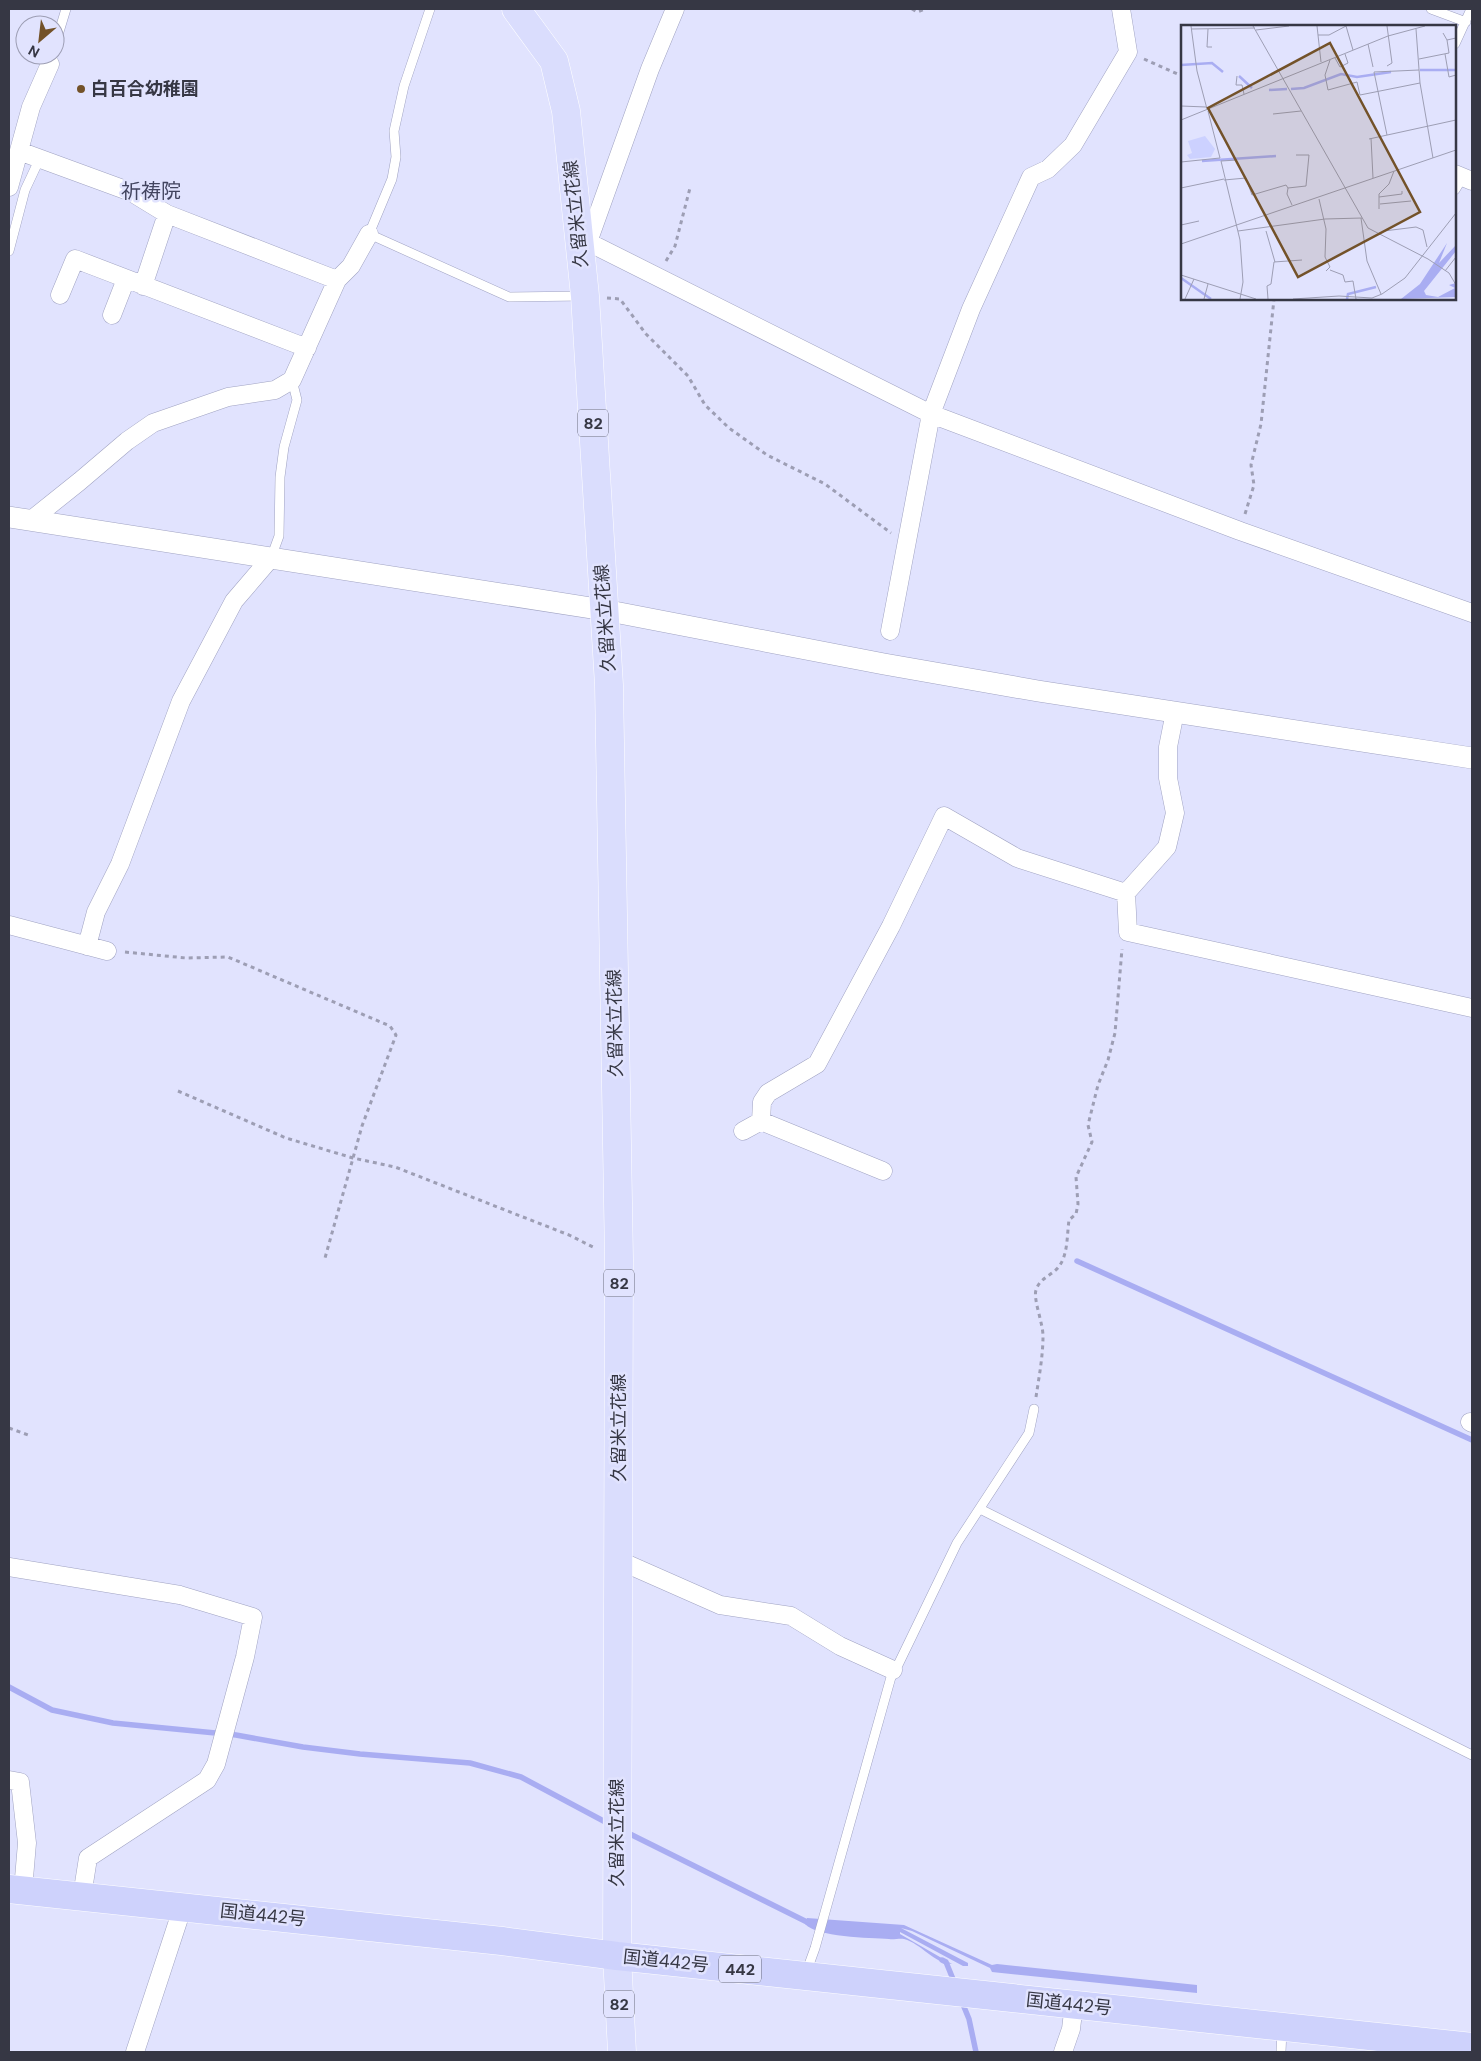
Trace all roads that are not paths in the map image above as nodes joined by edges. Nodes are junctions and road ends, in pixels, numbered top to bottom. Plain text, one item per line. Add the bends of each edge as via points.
1 (430, 9) edge
2 (516, 9) edge
3 (675, 9) edge
4 (1121, 9) edge
5 (1431, 9) edge
6 (1471, 9) edge
7 (1466, 22) junction
8 (1456, 42) edge
9 (48, 65) edge
10 (18, 151) junction
11 (40, 158) junction
12 (9, 186) edge
13 (167, 214) junction
14 (369, 234) junction
15 (583, 239) junction
16 (9, 251) edge
17 (126, 279) junction
18 (337, 280) junction
19 (143, 286) junction
20 (60, 295) dead end
21 (585, 296) junction
22 (112, 315) dead end
23 (307, 348) junction
24 (292, 380) junction
25 (931, 414) junction
26 (9, 517) edge
27 (30, 521) junction
28 (270, 559) junction
29 (604, 610) junction
30 (1472, 613) edge
31 (890, 631) dead end
32 (1175, 712) junction
33 (1472, 758) edge
34 (1126, 893) junction
35 (9, 925) edge
36 (87, 946) junction
37 (107, 951) road end
38 (1472, 1008) edge
39 (761, 1120) junction
40 (743, 1131) dead end
41 (883, 1170) dead end
42 (1034, 1409) road end
43 (980, 1509) junction
44 (618, 1560) junction
45 (9, 1566) edge
46 (893, 1670) junction
47 (1472, 1755) edge
48 (9, 1780) edge
49 (16, 1890) edge
50 (82, 1896) junction
51 (183, 1906) junction
52 (617, 1956) junction
53 (805, 1976) junction
54 (1074, 2004) junction
55 (1283, 2026) junction
56 (1472, 2047) edge
57 (135, 2052) edge
58 (622, 2052) edge
59 (1063, 2052) edge
60 (1281, 2052) edge

1 - 14 lane via 404,86 395,126 396,157 392,179
2 - 15 main road, 久留米立花線 / 82 via 554,61 566,111
3 - 15 street
4 - 25 street via 1128,52 1073,145 1048,169 1031,177 971,309
5 - 7 lane
6 - 7 lane
7 - 8 lane
9 - 10 street
10 - 11 street
10 - 12 street
11 - 13 street via 131,192
11 - 16 lane via 25,190
13 - 18 street
13 - 19 street
14 - 18 street via 351,266
14 - 21 lane via 509,297
15 - 21 main road, 久留米立花線 / 82
15 - 25 street
17 - 19 street
17 - 20 street via 75,260
17 - 22 street
18 - 23 street
19 - 23 street
21 - 29 main road, 久留米立花線 / 82
23 - 24 street
24 - 27 street via 275,390 228,397 153,423
24 - 28 lane via 297,400 284,447 280,477 279,536
25 - 30 street
25 - 31 street
26 - 27 street
27 - 28 street
28 - 29 street
28 - 36 street via 234,602 181,701 120,864 96,912
29 - 32 street via 884,664
29 - 44 main road, 久留米立花線 / 82 via 609,685 619,1259
32 - 33 street
32 - 34 street via 1168,747 1168,778 1175,813 1167,848
34 - 38 street via 1128,932
34 - 39 street via 1017,858 944,816 891,926 817,1064 768,1093 762,1102
35 - 36 street
36 - 37 street
39 - 40 street
39 - 41 street
42 - 43 lane via 1029,1433
43 - 46 lane via 957,1542
43 - 47 lane
44 - 46 street via 720,1604 791,1616 840,1646
44 - 52 main road, 久留米立花線 / 82
45 - 50 street via 180,1595 253,1617 216,1764 207,1780 88,1858
46 - 53 lane
48 - 49 street via 20,1782 28,1843
49 - 50 highway, 国道442号 / 442
50 - 51 highway, 国道442号 / 442
51 - 52 highway, 国道442号 / 442
51 - 57 street
52 - 53 highway, 国道442号 / 442
52 - 58 main road, 久留米立花線 / 82
53 - 54 highway, 国道442号 / 442
54 - 55 highway, 国道442号 / 442
54 - 59 street via 1071,2029
55 - 56 highway, 国道442号 / 442
55 - 60 lane

